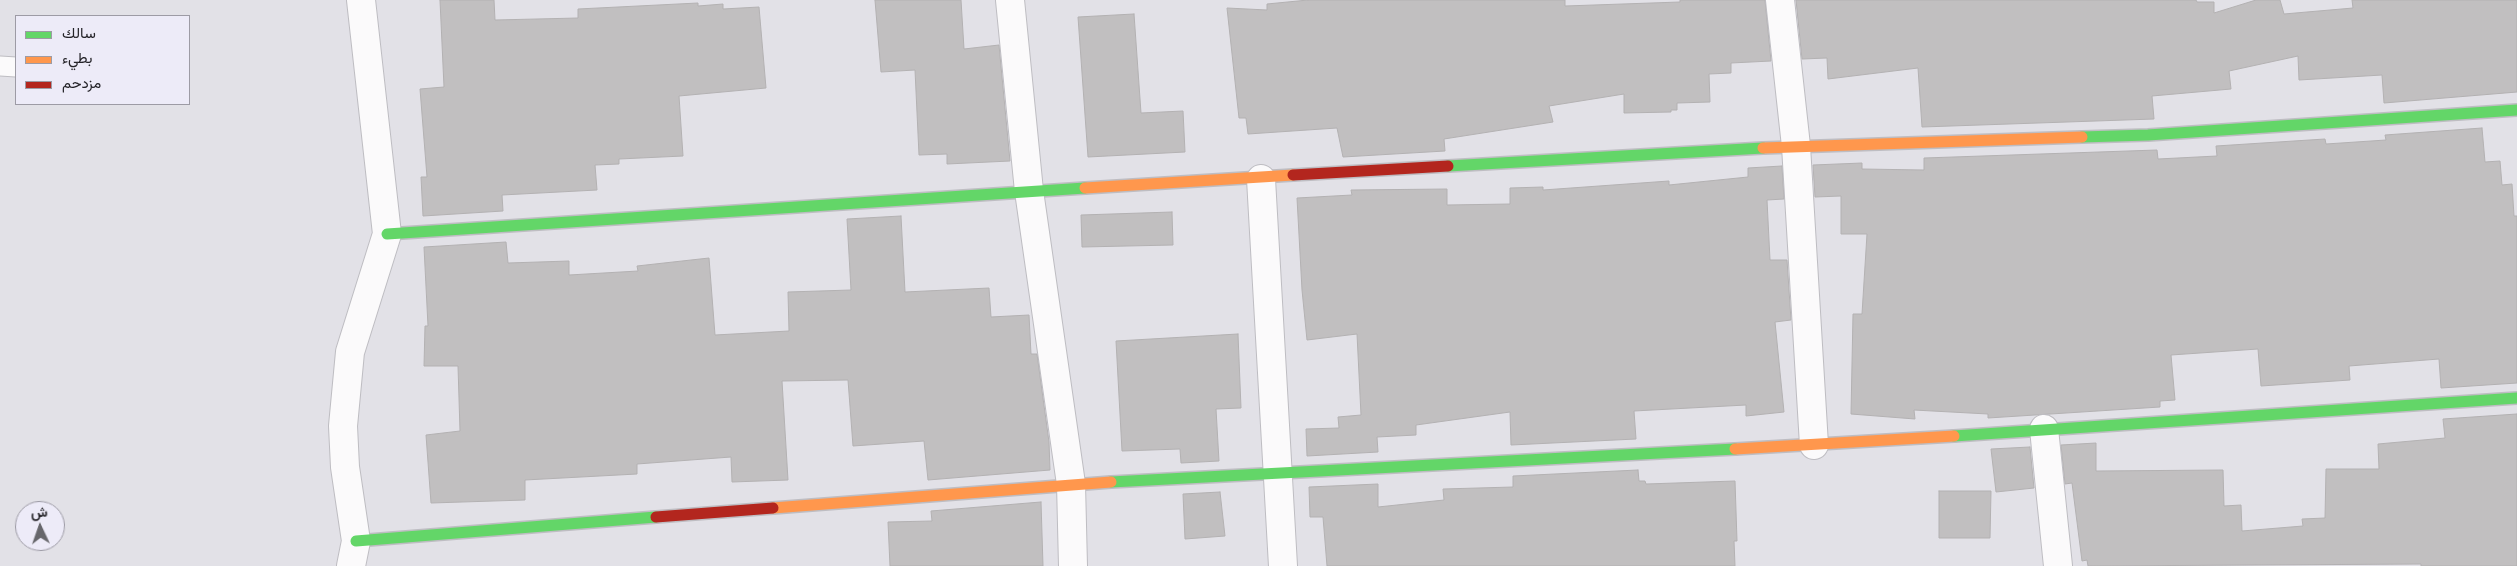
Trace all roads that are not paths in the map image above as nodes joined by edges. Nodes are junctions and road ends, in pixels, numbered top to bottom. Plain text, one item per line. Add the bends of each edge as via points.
1 (361, 0) edge
2 (1010, 0) edge
3 (1780, 0) edge
4 (0, 66) edge
5 (15, 67) edge
6 (2517, 110) edge
7 (1796, 146) junction
8 (1261, 179) junction
9 (1029, 191) junction
10 (387, 234) junction
11 (2517, 398) edge
12 (2044, 429) junction
13 (1814, 444) junction
14 (1278, 473) junction
15 (1071, 484) junction
16 (354, 554) edge
17 (1073, 566) edge
18 (1283, 566) edge
19 (2058, 566) edge

1 - 10 street
2 - 9 street
3 - 7 street
4 - 5 lane
6 - 7 street via 2148,135
7 - 8 street
7 - 13 street
8 - 9 street
8 - 14 street
9 - 10 street
9 - 15 street
10 - 16 street via 350,352 343,426
11 - 12 street
12 - 13 street
12 - 19 street
13 - 14 street
14 - 15 street
14 - 18 street
15 - 16 street
15 - 17 street

